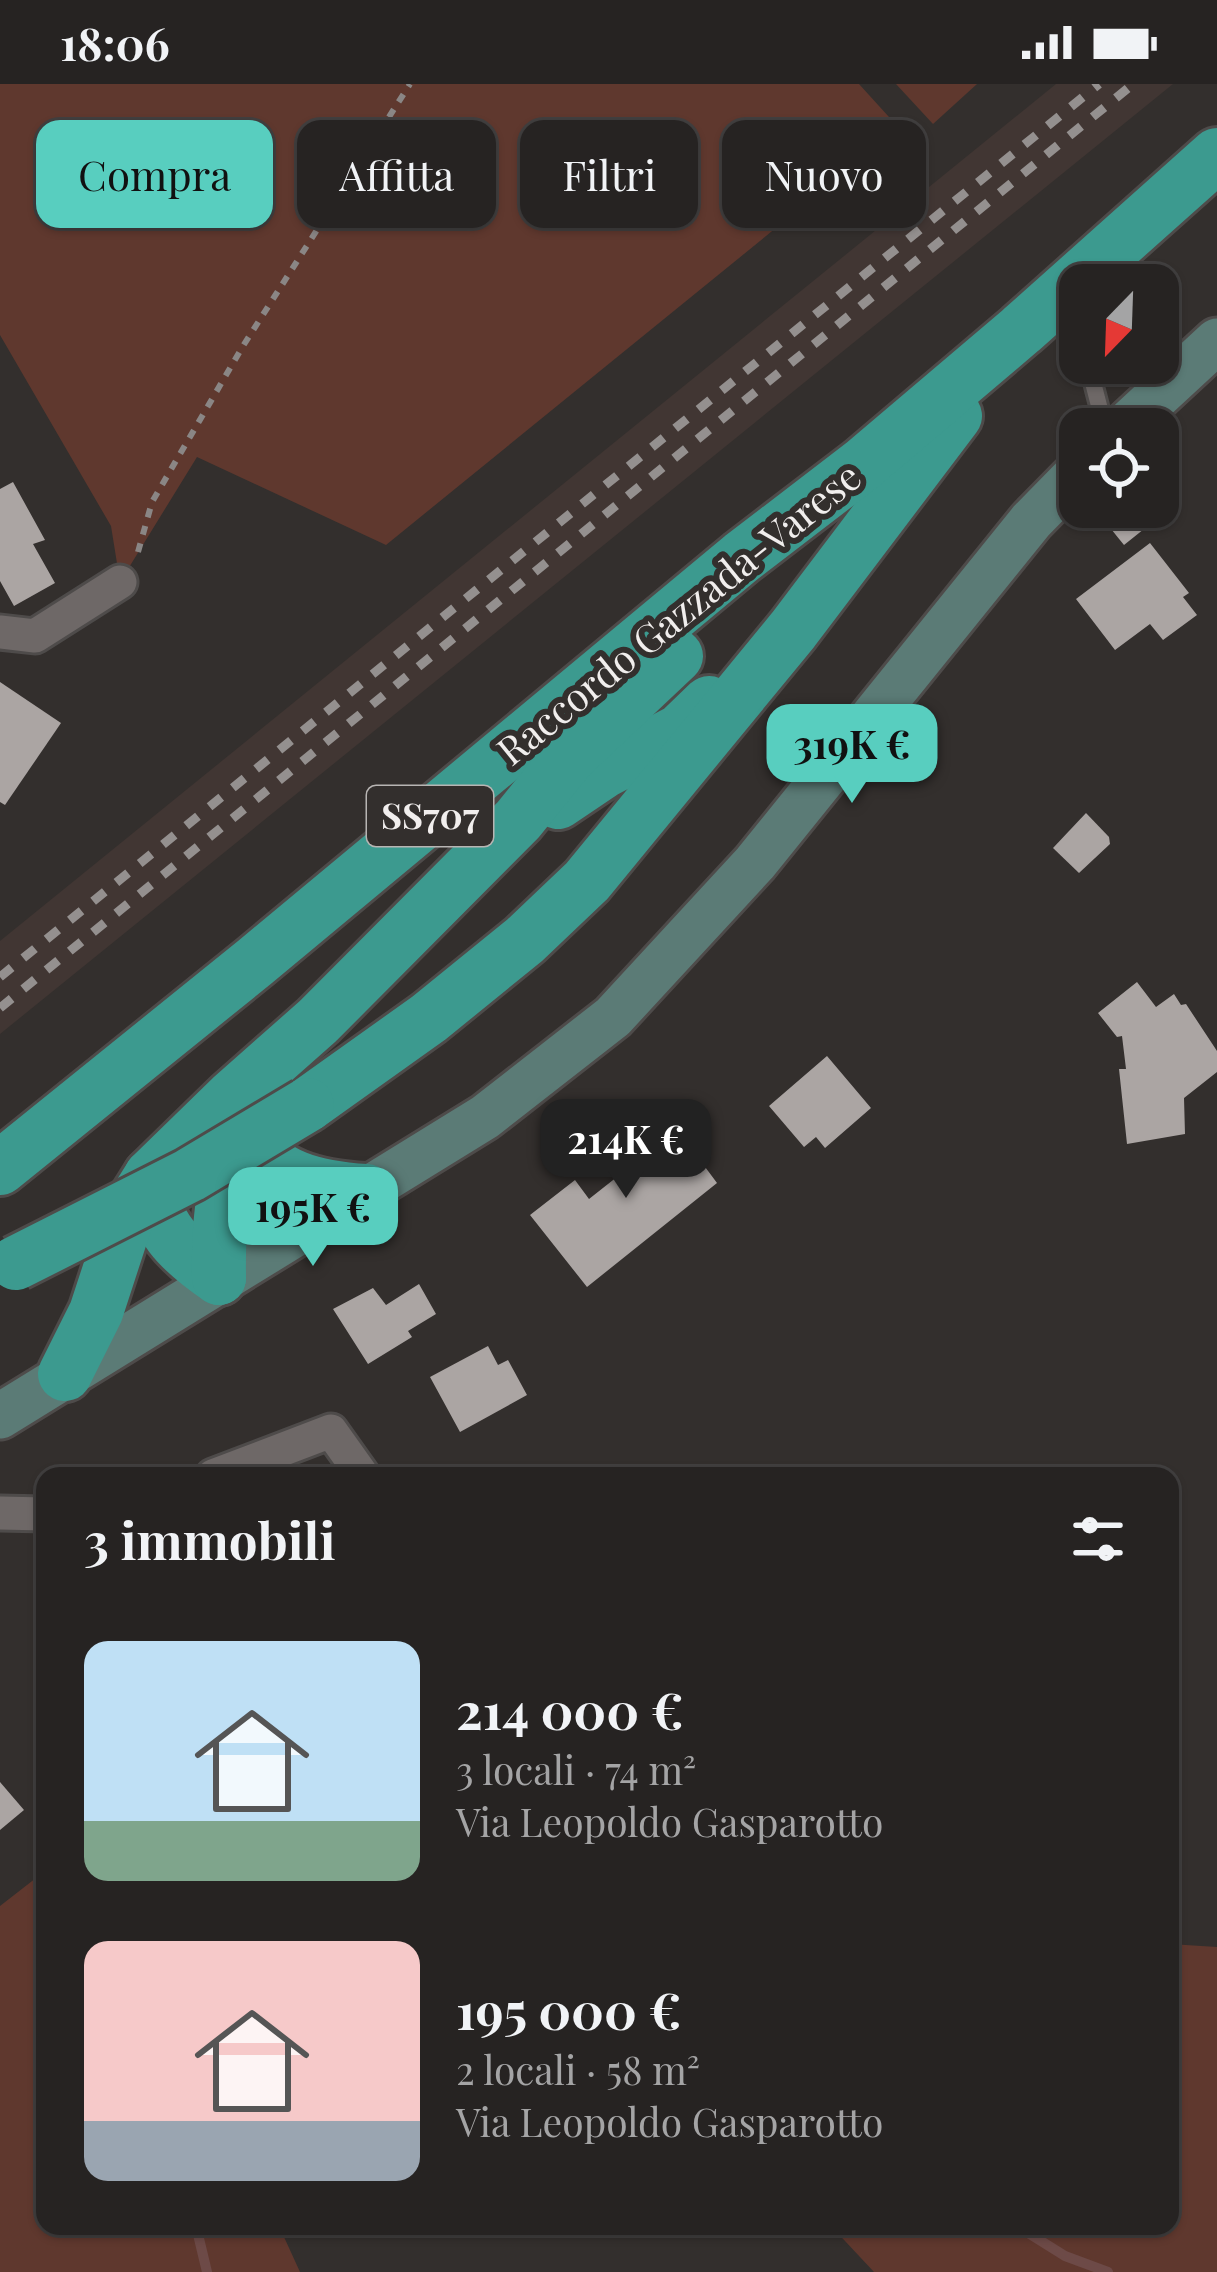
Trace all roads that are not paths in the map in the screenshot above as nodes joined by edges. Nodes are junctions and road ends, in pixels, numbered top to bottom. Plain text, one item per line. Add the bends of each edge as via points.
1 (1217, 154) edge
2 (1021, 330) junction
3 (1217, 341) edge
4 (1145, 408) edge
5 (929, 450) junction
6 (862, 465) junction
7 (1059, 492) edge
8 (120, 582) dead end
9 (0, 632) edge
10 (518, 820) junction
11 (318, 1022) junction
12 (245, 1133) junction
13 (0, 1168) edge
14 (151, 1176) junction
15 (366, 1191) junction
16 (8, 1266) edge
17 (219, 1278) junction
18 (65, 1374) junction
19 (0, 1416) edge
20 (237, 1467) edge
21 (357, 1467) edge
22 (0, 1513) edge
23 (36, 1514) edge

1 - 2 highway, Raccordo Gazzada-Varese / SS707
2 - 5 highway, Raccordo Gazzada-Varese / SS707
2 - 6 highway, Raccordo Gazzada-Varese / SS707
3 - 4 main road
5 - 10 highway via 680,731
5 - 16 highway, Raccordo Gazzada-Varese / SS707, bridge via 793,630 586,881 525,940 307,1105 190,1175
6 - 10 highway via 773,563 569,757
6 - 13 highway, Raccordo Gazzada-Varese / SS707
7 - 15 main road via 754,863 613,1017 485,1117
8 - 9 street via 35,636
10 - 11 highway
11 - 12 highway
11 - 14 highway
12 - 15 highway via 277,1169
12 - 17 highway via 224,1180
14 - 17 highway via 159,1221
14 - 18 highway via 129,1211 96,1312
15 - 17 main road
17 - 18 main road
18 - 19 main road
20 - 21 street via 331,1431
22 - 23 street

